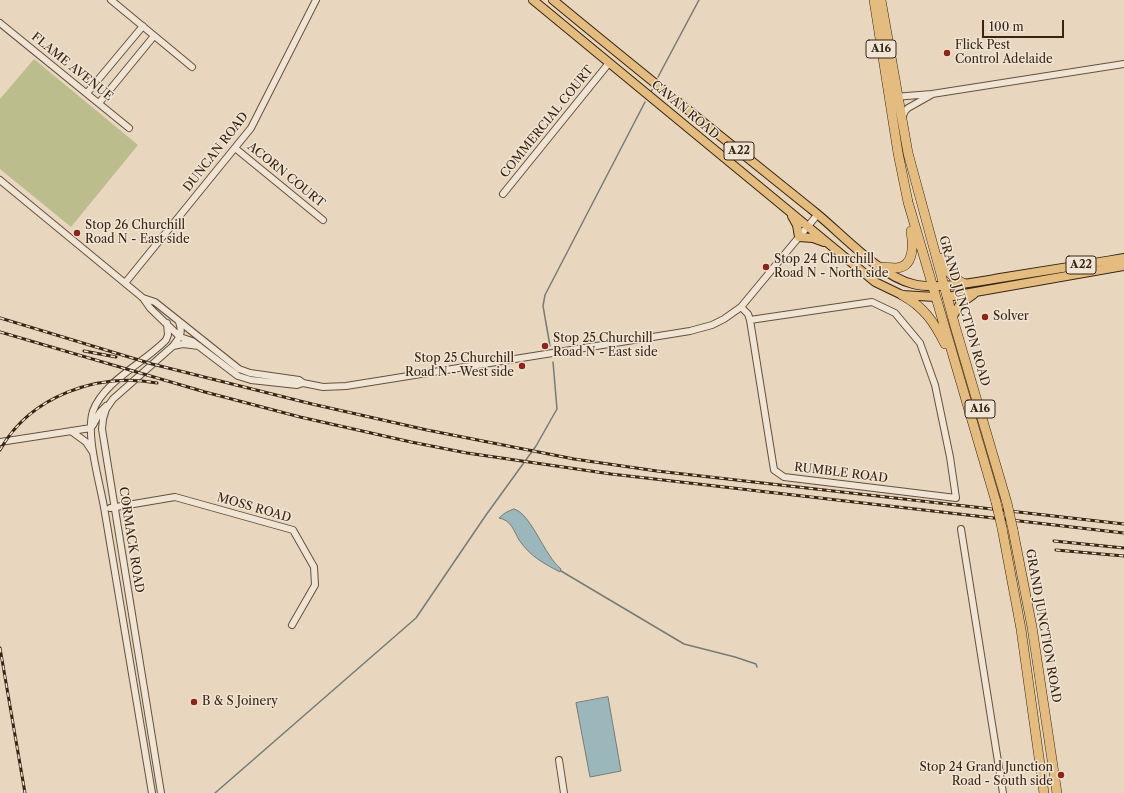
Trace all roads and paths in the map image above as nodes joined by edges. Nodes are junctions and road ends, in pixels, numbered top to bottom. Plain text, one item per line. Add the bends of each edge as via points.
1 (111, 0) edge
2 (316, 0) edge
3 (533, 0) edge
4 (553, 0) edge
5 (874, 0) edge
6 (881, 0) edge
7 (0, 23) edge
8 (143, 26) junction
9 (154, 36) junction
10 (609, 63) junction
11 (1124, 64) edge
12 (192, 67) dead end
13 (87, 93) junction
14 (932, 94) junction
15 (893, 97) junction
16 (99, 103) junction
17 (901, 120) junction
18 (130, 128) dead end
19 (235, 148) junction
20 (0, 180) edge
21 (503, 194) dead end
22 (908, 202) junction
23 (789, 211) junction
24 (818, 214) junction
25 (323, 220) dead end
26 (927, 223) junction
27 (808, 226) junction
28 (799, 237) junction
29 (830, 244) junction
30 (1124, 258) edge
31 (1112, 264) junction
32 (1124, 266) edge
33 (879, 267) junction
34 (125, 283) junction
35 (963, 283) junction
36 (932, 285) junction
37 (944, 285) junction
38 (980, 291) junction
39 (902, 295) junction
40 (935, 297) junction
41 (947, 297) junction
42 (143, 298) junction
43 (741, 307) junction
44 (952, 316) junction
45 (750, 320) junction
46 (179, 322) junction
47 (167, 323) junction
48 (180, 337) junction
49 (173, 346) junction
50 (199, 346) junction
51 (956, 369) junction
52 (303, 383) junction
53 (113, 399) junction
54 (91, 428) junction
55 (71, 431) junction
56 (0, 442) edge
57 (104, 445) junction
58 (94, 454) junction
59 (114, 508) junction
60 (105, 509) junction
61 (961, 529) dead end
62 (292, 625) dead end
63 (559, 760) dead end
64 (152, 793) edge
65 (162, 793) edge
66 (564, 793) edge
67 (1003, 793) edge
68 (1044, 793) edge
69 (1057, 793) edge

1 - 8 street
2 - 19 street, DUNCAN ROAD via 252,128
3 - 10 main road, CAVAN ROAD / A22
4 - 24 main road, CAVAN ROAD / A22
5 - 15 highway, GRAND JUNCTION ROAD / A16
6 - 15 highway, GRAND JUNCTION ROAD / A16
7 - 13 street, FLAME AVENUE
8 - 9 street
8 - 13 street
9 - 12 street
9 - 16 street
10 - 21 street, COMMERCIAL COURT
10 - 23 main road, CAVAN ROAD / A22
11 - 14 street
13 - 16 street, FLAME AVENUE
14 - 15 street
14 - 17 street via 908,108
15 - 17 highway, GRAND JUNCTION ROAD / A16
15 - 22 highway, GRAND JUNCTION ROAD / A16
16 - 18 street, FLAME AVENUE
17 - 26 highway, GRAND JUNCTION ROAD / A16
19 - 25 street, ACORN COURT
19 - 34 street, DUNCAN ROAD
20 - 34 street
22 - 33 highway via 913,253 901,267
22 - 36 highway, GRAND JUNCTION ROAD / A16
23 - 27 main road, CAVAN ROAD / A22
23 - 28 main road via 797,225
24 - 27 street
24 - 33 main road, CAVAN ROAD / A22
26 - 35 highway via 947,270
26 - 37 highway, GRAND JUNCTION ROAD / A16
27 - 28 street
27 - 29 main road, CAVAN ROAD / A22
28 - 29 main road via 813,238
28 - 43 street
29 - 39 main road, CAVAN ROAD / A22 via 875,282
30 - 31 main road, A22
31 - 32 main road, A22
31 - 35 main road, A22
31 - 38 main road, A22
33 - 36 main road, CAVAN ROAD / A22 via 905,282
34 - 42 street
35 - 37 main road, A22
36 - 37 main road, CAVAN ROAD / A22
36 - 40 highway, GRAND JUNCTION ROAD / A16
37 - 41 highway, GRAND JUNCTION ROAD / A16
38 - 41 main road, A22
38 - 44 main road via 960,304
39 - 40 main road, CAVAN ROAD / A22
39 - 51 highway via 915,302 925,312
40 - 41 highway, CAVAN ROAD / A22
40 - 51 highway, GRAND JUNCTION ROAD / A16
41 - 44 highway, GRAND JUNCTION ROAD / A16
42 - 46 street via 155,302
42 - 47 street
43 - 45 street, RUMBLE ROAD
43 - 52 street via 724,319 699,329 346,386 323,387
44 - 69 highway, GRAND JUNCTION ROAD / A16, bridge via 1007,502 1032,627
45 - 45 street, RUMBLE ROAD via 774,470 784,477 956,498 935,385 920,343 895,313 872,302
46 - 48 street
46 - 52 street via 239,369 299,380
47 - 48 street
47 - 54 street, CORMACK ROAD via 166,340 118,380 99,400
48 - 49 street, CORMACK ROAD
48 - 50 street via 192,340
49 - 50 street
49 - 53 street, CORMACK ROAD
50 - 52 street via 229,370 246,379 297,385
51 - 68 highway, GRAND JUNCTION ROAD / A16, bridge via 1002,528 1021,629
53 - 54 street via 100,412
53 - 57 street, CORMACK ROAD via 103,419
54 - 55 street
54 - 57 street
54 - 58 street, CORMACK ROAD
55 - 56 street
55 - 58 street via 86,442
57 - 59 street, CORMACK ROAD
58 - 60 street, CORMACK ROAD
59 - 60 street, MOSS ROAD
59 - 62 street, MOSS ROAD via 175,497 292,530 314,567 314,585
59 - 65 street, CORMACK ROAD
60 - 64 street, CORMACK ROAD
61 - 67 street
63 - 66 street

